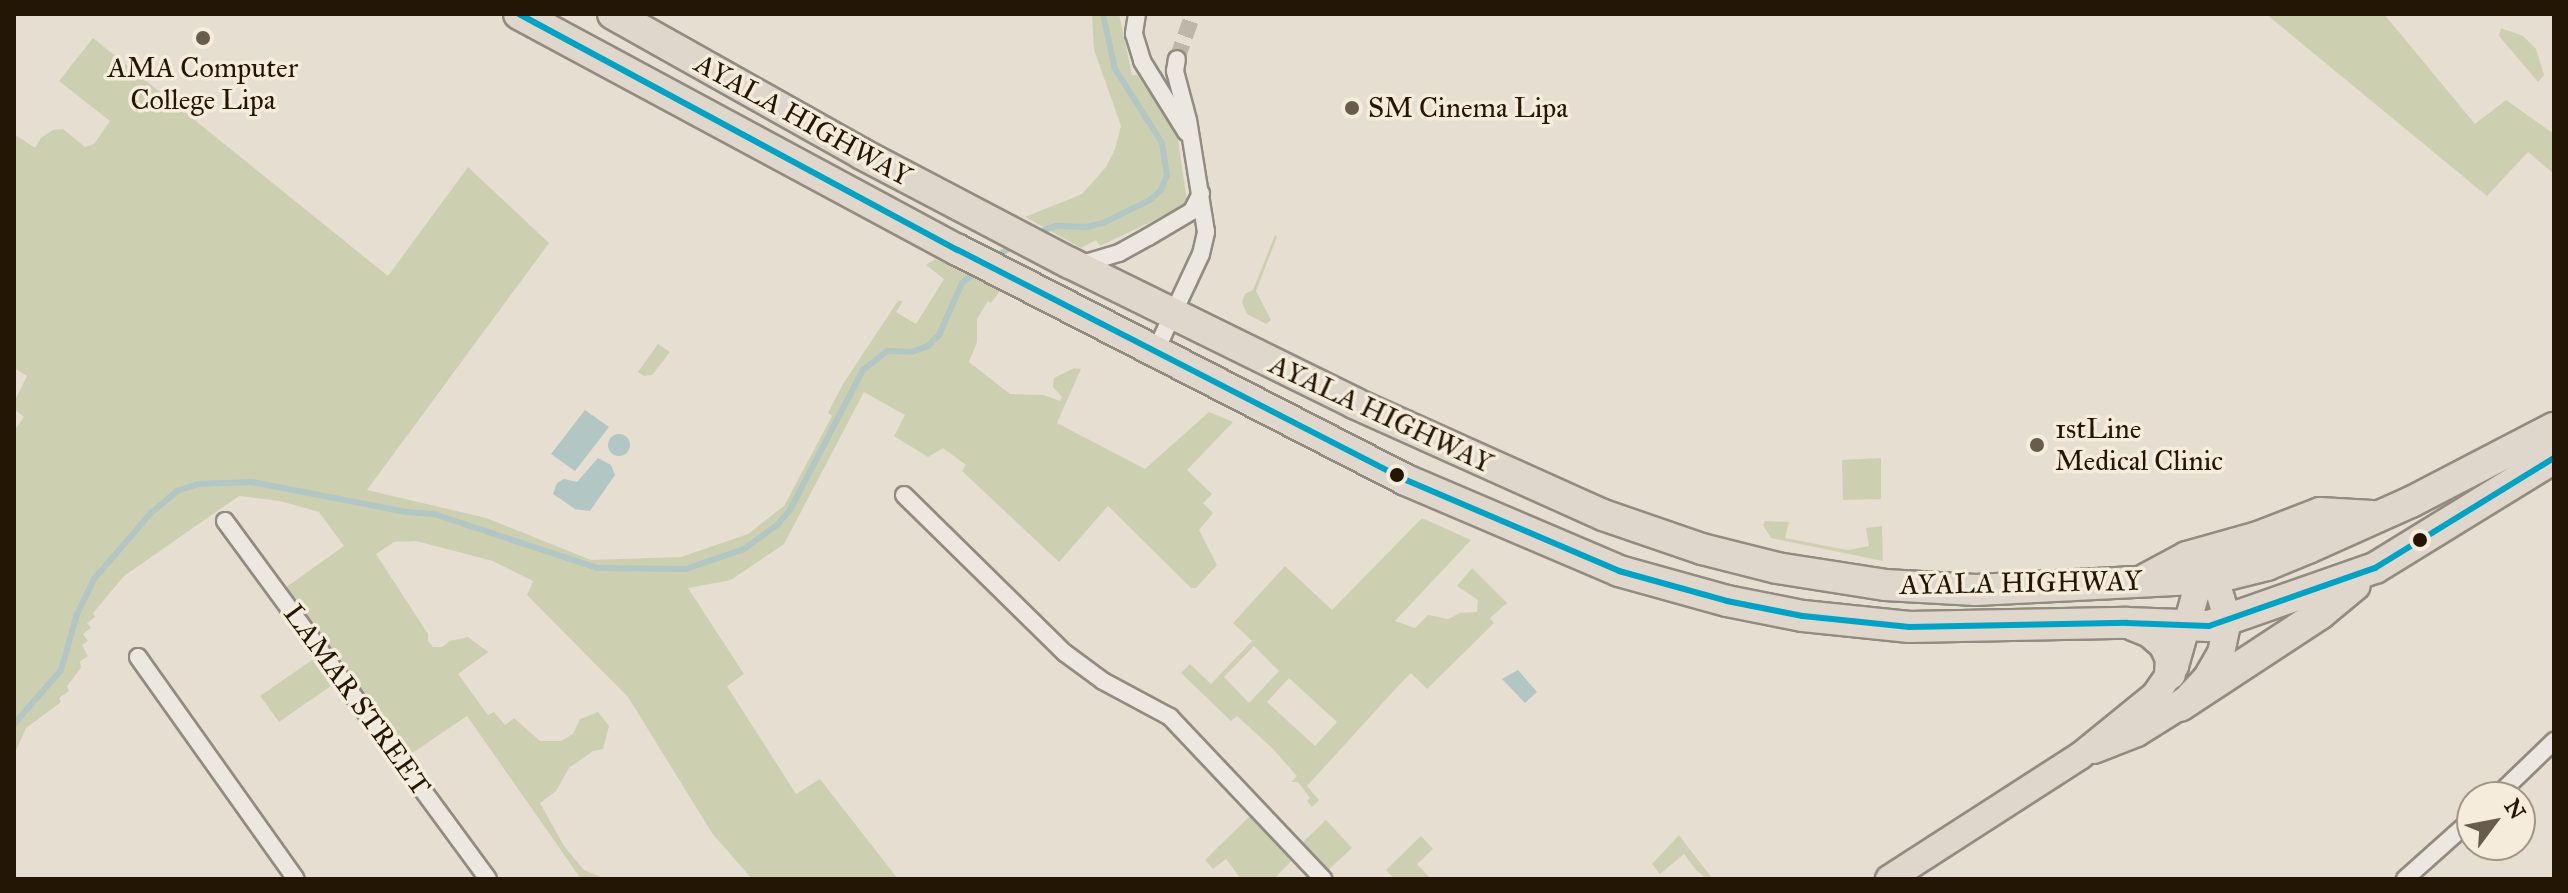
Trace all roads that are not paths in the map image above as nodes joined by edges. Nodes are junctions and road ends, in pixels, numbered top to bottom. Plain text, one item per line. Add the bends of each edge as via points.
1 (519, 14) edge
2 (613, 14) edge
3 (1137, 14) edge
4 (1177, 59) tunnel mouth
5 (1193, 147) junction
6 (1201, 193) junction
7 (1072, 264) junction
8 (1174, 313) junction
9 (1156, 350) junction
10 (2554, 428) edge
11 (2554, 458) edge
12 (904, 495) dead end
13 (2378, 516) junction
14 (225, 521) dead end
15 (2308, 548) junction
16 (2375, 568) junction
17 (2212, 579) junction
18 (2136, 582) junction
19 (2326, 588) junction
20 (2228, 621) junction
21 (2127, 623) junction
22 (2188, 627) junction
23 (138, 657) dead end
24 (2170, 674) junction
25 (2180, 706) junction
26 (2554, 741) edge
27 (2080, 756) junction
28 (2513, 781) edge
29 (2456, 833) edge
30 (296, 879) edge
31 (488, 879) edge
32 (1323, 879) edge
33 (1889, 879) edge
34 (2405, 879) edge

1 - 9 highway, AYALA HIGHWAY
2 - 7 highway, AYALA HIGHWAY
3 - 5 street via 1134,34 1142,61
4 - 5 street via 1175,71
5 - 6 street
6 - 7 street via 1189,213 1129,248 1099,261
6 - 8 street via 1205,243
7 - 8 highway, AYALA HIGHWAY
8 - 9 street
8 - 18 highway, AYALA HIGHWAY via 1501,471 1603,515 1702,549 1802,573 1885,585 1992,590
9 - 21 highway, AYALA HIGHWAY via 1427,490 1557,546 1675,588 1803,616 1909,627
10 - 13 highway, AYALA HIGHWAY
11 - 16 highway
12 - 32 street via 1065,653 1103,681 1170,717
13 - 15 highway, AYALA HIGHWAY
13 - 18 highway via 2320,513 2187,557
14 - 31 street, LAMAR STREET
15 - 17 highway, AYALA HIGHWAY
15 - 19 highway via 2295,561 2296,579 2309,588
16 - 19 highway, AYALA HIGHWAY
16 - 25 highway via 2320,614
17 - 18 highway, AYALA HIGHWAY
17 - 20 main road
17 - 22 main road via 2196,593
19 - 20 highway, AYALA HIGHWAY
20 - 22 highway, AYALA HIGHWAY
20 - 25 main road via 2216,662
21 - 22 highway, AYALA HIGHWAY
21 - 24 highway via 2164,644
22 - 24 main road
23 - 30 street
24 - 27 main road via 2155,695
25 - 27 main road via 2126,739
26 - 28 street
27 - 33 main road
29 - 34 street

